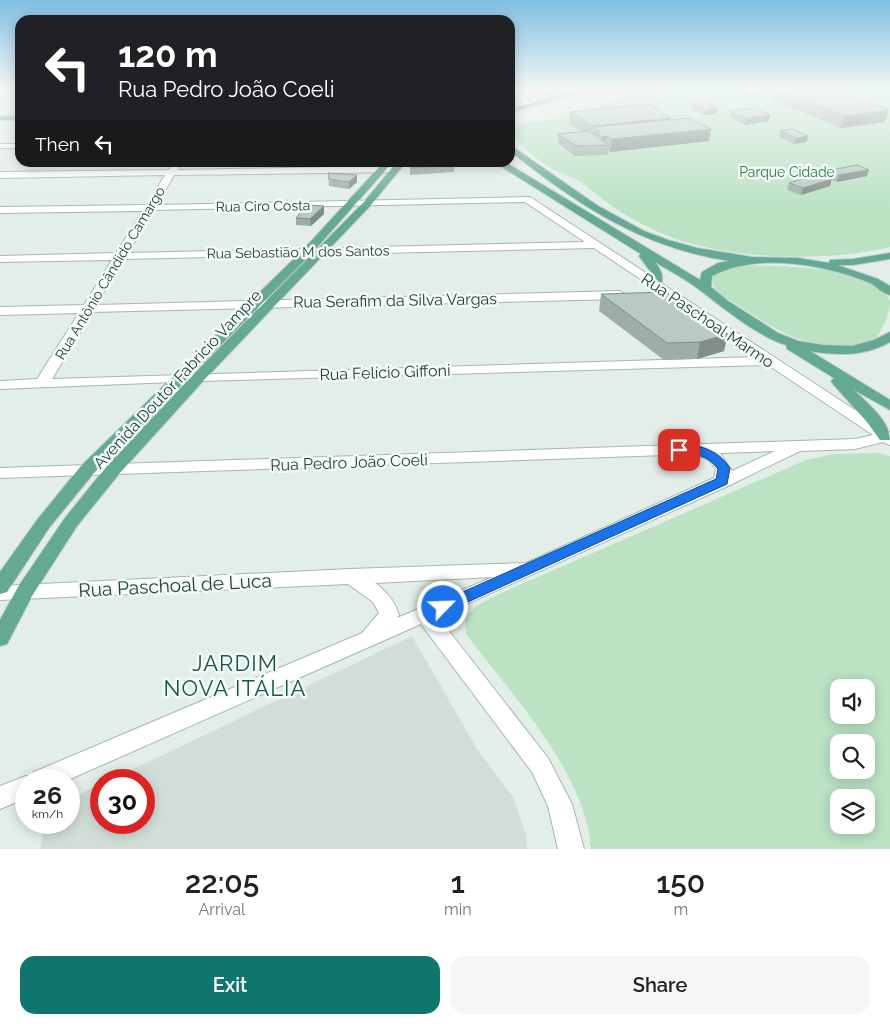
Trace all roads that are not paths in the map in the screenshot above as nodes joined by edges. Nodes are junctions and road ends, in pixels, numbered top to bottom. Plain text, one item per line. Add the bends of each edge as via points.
1 (0, 146) edge
2 (15, 146) edge
3 (515, 151) edge
4 (174, 167) edge
5 (391, 167) edge
6 (506, 167) edge
7 (0, 175) edge
8 (527, 199) joint
9 (360, 204) junction
10 (149, 208) junction
11 (0, 210) edge
12 (614, 232) junction
13 (596, 245) junction
14 (323, 251) junction
15 (307, 252) junction
16 (120, 256) junction
17 (890, 256) edge
18 (0, 258) edge
19 (750, 260) junction
20 (802, 262) junction
21 (705, 288) junction
22 (653, 289) junction
23 (890, 291) edge
24 (630, 294) edge
25 (255, 303) junction
26 (272, 303) junction
27 (88, 308) junction
28 (0, 312) edge
29 (890, 336) edge
30 (780, 339) junction
31 (771, 361) junction
32 (819, 363) junction
33 (200, 377) junction
34 (179, 378) junction
35 (42, 383) junction
36 (0, 385) edge
37 (890, 406) edge
38 (888, 438) edge
39 (800, 446) junction
40 (698, 450) junction
41 (87, 470) junction
42 (113, 470) junction
43 (0, 473) edge
44 (722, 482) junction
45 (532, 568) junction
46 (350, 576) junction
47 (0, 587) edge
48 (25, 592) junction
49 (0, 593) edge
50 (425, 614) junction
51 (0, 638) edge
52 (367, 640) junction
53 (68, 769) edge
54 (15, 792) edge
55 (0, 798) edge
56 (571, 849) edge

1 - 2 street
3 - 19 main road via 572,192 628,226 690,250
4 - 7 street
4 - 10 street, Rua Antônio Cândido Camargo
5 - 9 main road, Avenida Doutor Fabricio Vampre
6 - 12 main road
8 - 9 street, Rua Ciro Costa
8 - 13 street, Rua Paschoal Marmo
9 - 10 street, Rua Ciro Costa
9 - 14 main road, Avenida Doutor Fabricio Vampre
9 - 15 main road, Avenida Doutor Fabricio Vampre
10 - 11 street, Rua Ciro Costa
10 - 16 street, Rua Antônio Cândido Camargo
12 - 21 main road
12 - 22 main road via 649,260 656,271
13 - 14 street, Rua Sebastião M dos Santos
13 - 22 street, Rua Paschoal Marmo
14 - 15 street, Rua Sebastião M dos Santos
14 - 26 main road, Avenida Doutor Fabricio Vampre
15 - 16 street, Rua Sebastião M dos Santos
15 - 25 main road, Avenida Doutor Fabricio Vampre
16 - 18 street, Rua Sebastião M dos Santos
16 - 27 street, Rua Antônio Cândido Camargo
17 - 20 main road via 853,262
19 - 20 main road
19 - 21 main road via 722,264 712,269 706,274
20 - 23 main road via 853,273
21 - 30 main road via 716,299
22 - 31 street, Rua Paschoal Marmo via 669,294
24 - 26 street, Rua Serafim da Silva Vargas
25 - 26 street, Rua Serafim da Silva Vargas
25 - 27 street, Rua Serafim da Silva Vargas
25 - 34 main road, Avenida Doutor Fabricio Vampre
26 - 33 main road, Avenida Doutor Fabricio Vampre
27 - 28 street, Rua Serafim da Silva Vargas
27 - 35 street, Rua Antônio Cândido Camargo
29 - 30 main road via 866,348 845,350
30 - 32 main road
31 - 33 street, Rua Felício Giffoni
31 - 38 street, Rua Paschoal Marmo
32 - 37 main road
32 - 38 main road
33 - 34 street, Rua Felício Giffoni
33 - 42 main road, Avenida Doutor Fabricio Vampre
34 - 35 street, Rua Felício Giffoni
34 - 41 main road, Avenida Doutor Fabricio Vampre
35 - 36 street, Rua Felício Giffoni
38 - 39 street, Rua Pedro João Coeli via 855,444
39 - 40 street, Rua Pedro João Coeli
39 - 44 street
40 - 42 street, Rua Pedro João Coeli
40 - 44 street via 715,457 724,468
41 - 42 street, Rua Pedro João Coeli
41 - 43 street, Rua Pedro João Coeli
41 - 47 main road, Avenida Doutor Fabricio Vampre via 43,524
42 - 48 main road, Avenida Doutor Fabricio Vampre via 71,522
44 - 45 street
45 - 46 street, Rua Paschoal de Luca
45 - 50 street
46 - 48 street, Rua Paschoal de Luca
46 - 52 street via 387,605 388,615
48 - 49 street, Rua Paschoal de Luca
48 - 51 main road, Avenida Doutor Fabricio Vampre
50 - 52 street
50 - 56 street via 540,765 560,804
52 - 53 street
54 - 55 street

